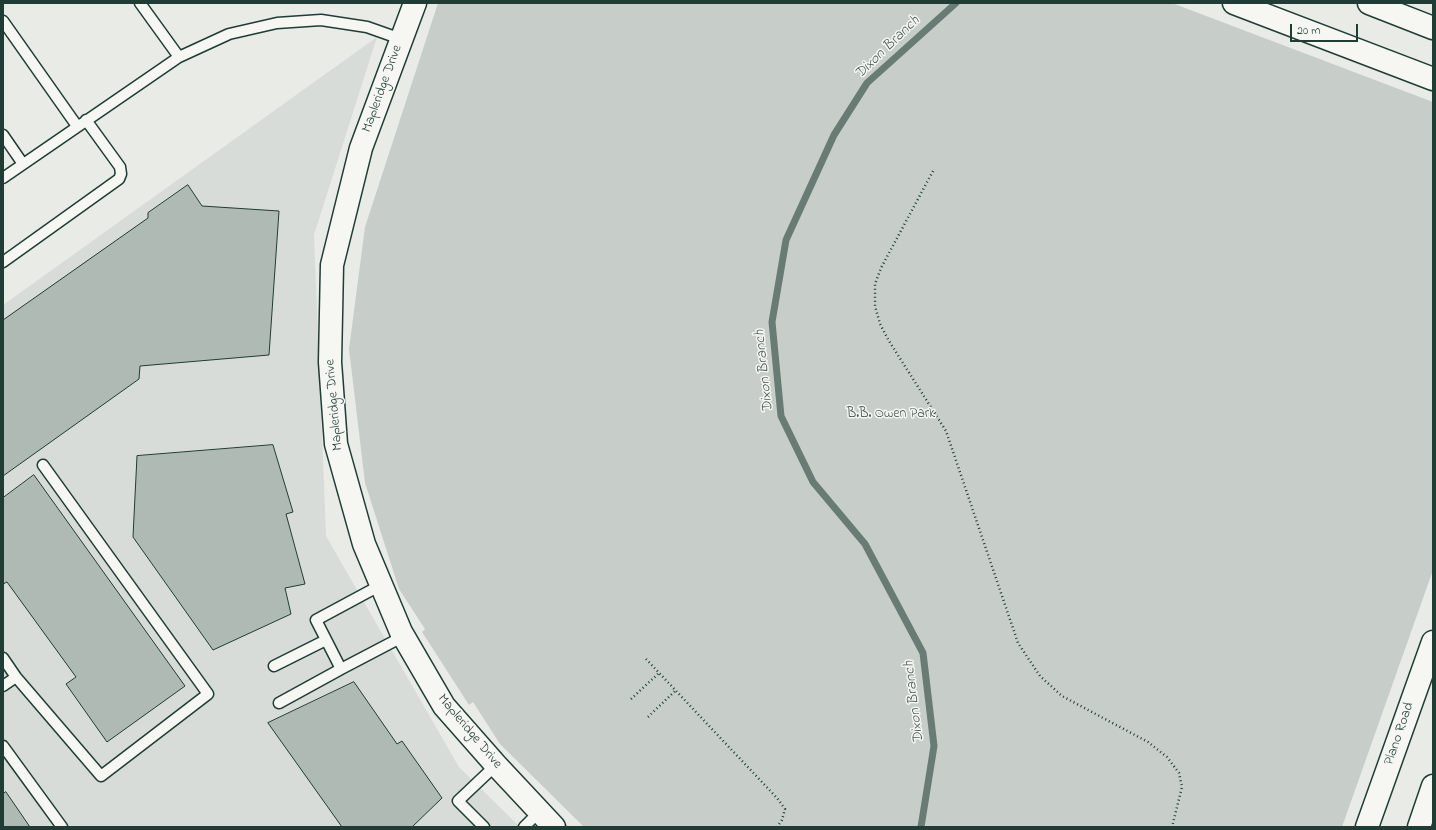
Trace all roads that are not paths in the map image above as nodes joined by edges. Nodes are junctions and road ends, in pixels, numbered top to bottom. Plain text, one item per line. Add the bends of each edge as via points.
1 (140, 3) edge
2 (415, 3) edge
3 (1234, 3) edge
4 (1368, 3) edge
5 (3, 21) edge
6 (1433, 28) edge
7 (401, 39) junction
8 (179, 57) junction
9 (1433, 79) edge
10 (86, 120) junction
11 (77, 126) junction
12 (3, 136) edge
13 (23, 164) junction
14 (3, 178) edge
15 (3, 262) edge
16 (43, 465) dead end
17 (381, 585) junction
18 (404, 636) junction
19 (326, 640) junction
20 (1433, 642) edge
21 (3, 658) edge
22 (274, 666) dead end
23 (340, 669) junction
24 (16, 677) junction
25 (3, 686) edge
26 (279, 703) dead end
27 (3, 746) edge
28 (496, 765) junction
29 (1433, 786) edge
30 (539, 822) edge
31 (62, 827) edge
32 (484, 827) edge
33 (1367, 827) edge
34 (1419, 827) edge

1 - 8 lane
2 - 7 street, Mapleridge Drive
3 - 9 street
4 - 6 street
5 - 11 lane
7 - 8 lane via 367,27 321,20 277,23 229,34
7 - 17 street, Mapleridge Drive via 361,148 332,265 330,362 336,444 364,544
8 - 10 lane
10 - 11 lane
10 - 15 lane via 120,166 119,179
11 - 13 lane
12 - 13 lane
13 - 14 lane
16 - 24 lane via 208,694 101,776
17 - 18 street, Mapleridge Drive
17 - 19 lane via 316,620
18 - 23 lane
18 - 28 street, Mapleridge Drive via 444,706
19 - 22 lane
19 - 23 lane
20 - 33 street, Plano Road
21 - 24 lane
23 - 26 lane
24 - 25 lane
27 - 31 lane
28 - 30 street, Mapleridge Drive
28 - 32 lane via 458,801
29 - 34 street

